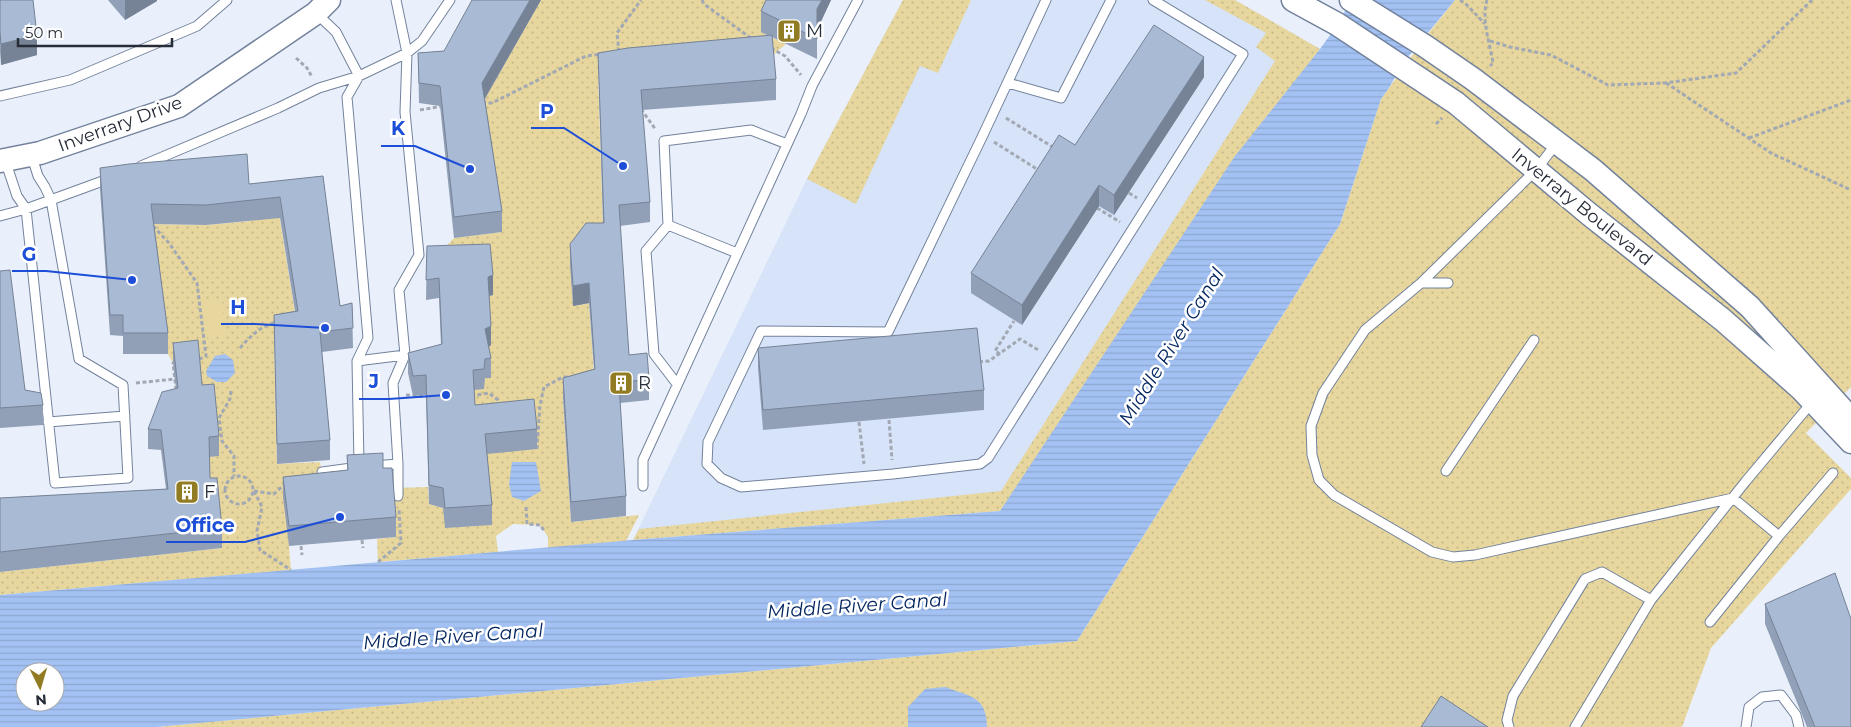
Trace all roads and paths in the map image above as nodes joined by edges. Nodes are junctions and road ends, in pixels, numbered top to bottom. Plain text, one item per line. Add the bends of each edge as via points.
1 (227, 0) edge
2 (396, 0) edge
3 (450, 0) edge
4 (641, 0) edge
5 (702, 0) edge
6 (858, 0) edge
7 (1046, 0) edge
8 (1110, 0) edge
9 (1153, 0) edge
10 (1293, 0) edge
11 (1351, 0) edge
12 (1460, 0) edge
13 (1488, 0) edge
14 (1812, 0) edge
15 (322, 6) edge
16 (1486, 24) junction
17 (760, 43) edge
18 (768, 47) edge
19 (407, 53) junction
20 (296, 58) dead end
21 (359, 76) junction
22 (1008, 82) junction
23 (1665, 83) junction
24 (812, 86) junction
25 (319, 88) junction
26 (0, 96) edge
27 (476, 98) edge
28 (1851, 100) edge
29 (638, 102) edge
30 (482, 103) junction
31 (474, 104) edge
32 (448, 106) edge
33 (995, 111) junction
34 (404, 112) junction
35 (983, 135) junction
36 (1749, 138) junction
37 (664, 141) junction
38 (1557, 143) junction
39 (787, 144) junction
40 (1061, 152) edge
41 (31, 154) junction
42 (2, 161) edge
43 (1536, 170) junction
44 (1047, 175) edge
45 (1851, 190) edge
46 (50, 200) junction
47 (1097, 208) edge
48 (26, 210) junction
49 (0, 216) edge
50 (151, 224) edge
51 (668, 225) junction
52 (1132, 229) junction
53 (736, 253) junction
54 (1421, 283) junction
55 (1448, 283) dead end
56 (279, 321) edge
57 (1014, 321) dead end
58 (1534, 340) dead end
59 (240, 348) dead end
60 (1000, 354) junction
61 (405, 355) junction
62 (1051, 358) junction
63 (357, 360) junction
64 (190, 361) edge
65 (181, 362) edge
66 (979, 362) edge
67 (571, 377) edge
68 (175, 379) junction
69 (677, 384) junction
70 (123, 385) junction
71 (231, 391) dead end
72 (394, 394) junction
73 (176, 395) edge
74 (436, 397) edge
75 (465, 397) edge
76 (1814, 401) junction
77 (501, 415) edge
78 (125, 416) junction
79 (534, 419) edge
80 (1851, 419) edge
81 (889, 420) dead end
82 (48, 422) junction
83 (859, 422) dead end
84 (1851, 442) edge
85 (398, 464) junction
86 (359, 467) junction
87 (1446, 471) dead end
88 (322, 472) joint
89 (1833, 473) dead end
90 (893, 474) junction
91 (234, 476) junction
92 (865, 476) junction
93 (643, 486) dead end
94 (254, 491) junction
95 (398, 496) joint
96 (1733, 498) junction
97 (526, 507) dead end
98 (544, 532) dead end
99 (1779, 536) junction
100 (362, 540) edge
101 (301, 546) dead end
102 (363, 548) dead end
103 (302, 555) dead end
104 (378, 562) dead end
105 (291, 570) dead end
106 (1651, 600) junction
107 (1710, 622) dead end
108 (1509, 727) edge
109 (1575, 727) edge
110 (1746, 727) edge
111 (1799, 727) edge

1 - 26 lane via 197,26 160,42 70,80
2 - 19 lane
3 - 19 lane via 422,41
4 - 30 path via 617,33 619,52 586,56 492,103
5 - 17 path
6 - 24 lane
7 - 22 lane
8 - 22 lane via 1060,98
9 - 52 lane via 1243,54
10 - 43 street, Inverrary Boulevard via 1409,71 1456,104
11 - 38 street, Inverrary Boulevard via 1473,79
12 - 16 path
13 - 16 path
14 - 23 path via 1736,73
15 - 21 lane
15 - 41 street, Inverrary Drive via 179,106
16 - 23 path via 1490,41 1551,54 1608,85
18 - 24 path via 785,56
19 - 21 lane
19 - 34 lane
20 - 25 path via 307,68
21 - 25 lane
21 - 63 lane via 347,97 368,338
22 - 33 lane
23 - 36 path
24 - 39 lane
25 - 46 lane via 170,154
27 - 30 path
28 - 36 path
29 - 37 path
30 - 31 path
32 - 34 path
33 - 35 lane
33 - 40 path
34 - 61 lane via 419,255 399,290
35 - 44 path
35 - 92 lane via 888,332 761,331 708,442 708,464 721,478 741,487
36 - 45 path via 1771,154
37 - 39 lane via 751,130
37 - 51 lane
38 - 43 lane
38 - 80 street, Inverrary Boulevard via 1750,307
39 - 53 lane
41 - 42 street, Inverrary Drive
41 - 46 lane
42 - 48 lane
43 - 54 lane
43 - 76 street, Inverrary Boulevard via 1723,320
46 - 48 lane
46 - 70 lane via 79,359
47 - 52 path
48 - 49 lane
48 - 82 lane
50 - 64 path via 169,243 197,283 206,356
51 - 53 lane
51 - 69 lane via 646,251 654,354
52 - 62 lane
53 - 69 lane
54 - 55 lane
54 - 96 lane via 1365,330 1323,393 1311,426 1312,455 1319,480 1334,496 1432,552 1453,557
56 - 59 path via 266,324
57 - 60 path via 995,350
58 - 87 lane
60 - 62 path via 1020,340
60 - 66 path via 989,361
61 - 63 lane
61 - 72 lane via 393,383
62 - 90 lane via 988,458 980,464
63 - 86 lane
65 - 68 path via 173,363
67 - 79 path via 563,377 544,387 537,449
68 - 70 path
68 - 73 path
69 - 93 lane via 643,460
70 - 78 lane
71 - 91 path via 219,418 222,441 234,456
72 - 74 path
72 - 85 lane
75 - 77 path via 489,394 498,400
76 - 84 street, Inverrary Boulevard
76 - 96 lane
78 - 82 lane
78 - 82 lane via 128,478 55,483
81 - 90 path
83 - 92 path
85 - 86 lane
85 - 95 lane
86 - 88 lane
88 - 94 path via 292,477 274,494
89 - 99 lane
90 - 92 lane
91 - 94 path via 250,480
91 - 94 path via 225,486 225,495 231,502 244,504
94 - 105 path via 262,507 257,531 260,550
95 - 104 path via 400,543
96 - 99 lane
96 - 106 lane
97 - 98 path via 527,524 540,525
99 - 107 lane
100 - 102 path
101 - 103 path
106 - 108 lane via 1602,572 1585,580 1513,696 1506,720
106 - 109 lane
110 - 111 lane via 1749,707 1762,697 1781,695 1796,715

